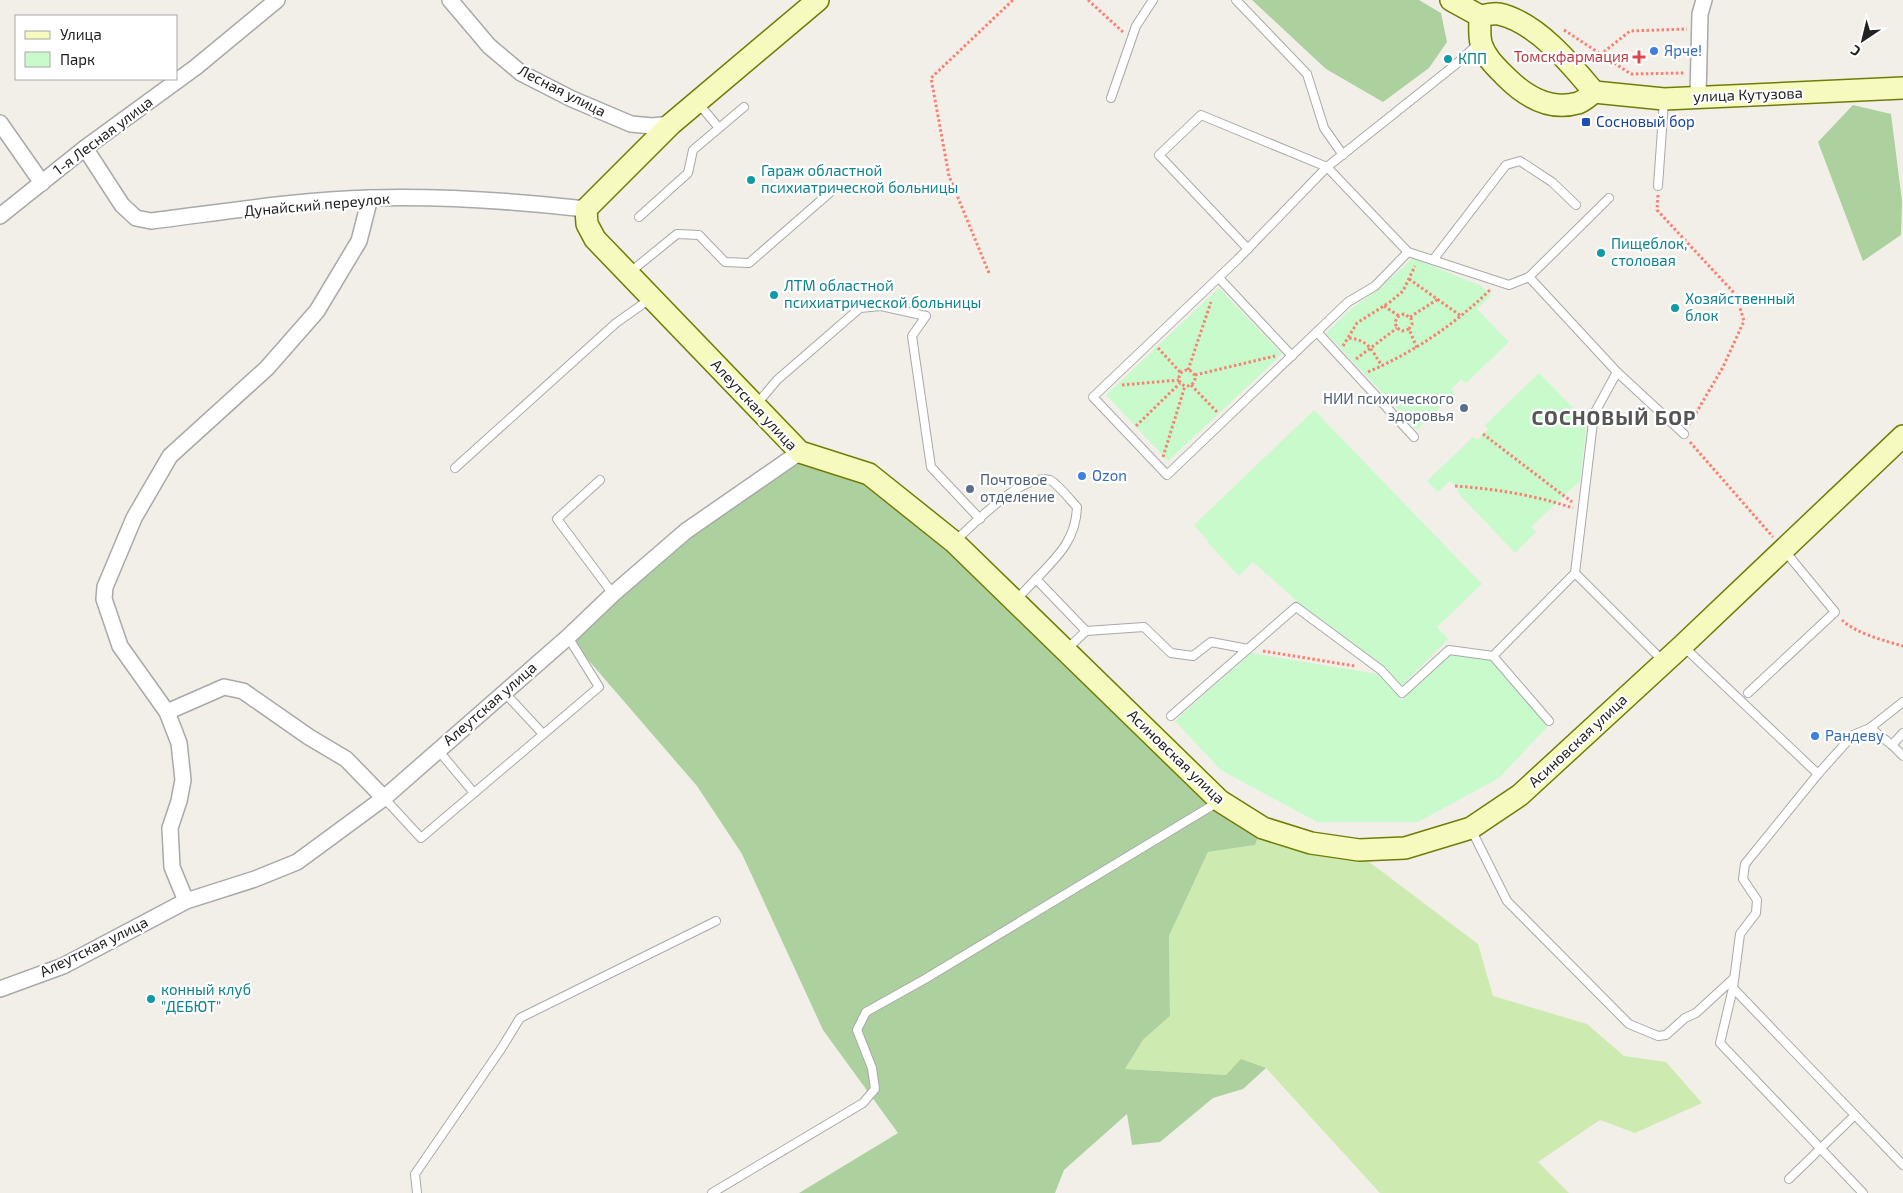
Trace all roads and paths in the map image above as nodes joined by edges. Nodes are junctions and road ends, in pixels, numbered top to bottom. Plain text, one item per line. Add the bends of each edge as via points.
1 (277, 0) edge
2 (450, 0) edge
3 (818, 0) edge
4 (1013, 0) edge
5 (1088, 0) edge
6 (1153, 0) edge
7 (1236, 0) edge
8 (1451, 0) edge
9 (1704, 0) edge
10 (1480, 16) junction
11 (1561, 28) dead end
12 (1700, 28) junction
13 (1131, 40) junction
14 (1480, 42) junction
15 (1600, 55) junction
16 (1698, 72) junction
17 (1903, 88) edge
18 (1594, 92) junction
19 (1698, 97) junction
20 (1111, 98) dead end
21 (1664, 98) junction
22 (697, 102) junction
23 (744, 107) dead end
24 (0, 123) edge
25 (671, 124) junction
26 (719, 128) junction
27 (85, 148) junction
28 (1343, 154) junction
29 (1328, 167) junction
30 (42, 183) junction
31 (1658, 186) joint
32 (834, 189) dead end
33 (370, 198) junction
34 (1609, 198) dead end
35 (1576, 205) dead end
36 (586, 209) junction
37 (0, 216) edge
38 (640, 217) dead end
39 (1248, 249) junction
40 (1408, 252) junction
41 (1420, 256) junction
42 (1433, 260) junction
43 (629, 273) junction
44 (989, 273) dead end
45 (1529, 277) junction
46 (1219, 278) junction
47 (1409, 279) junction
48 (1499, 282) junction
49 (652, 297) junction
50 (1438, 299) junction
51 (1384, 306) junction
52 (1399, 316) junction
53 (1462, 316) junction
54 (1410, 317) junction
55 (1397, 328) junction
56 (1409, 329) junction
57 (1317, 332) junction
58 (1348, 338) junction
59 (1152, 342) dead end
60 (1370, 347) junction
61 (1417, 348) junction
62 (1291, 354) junction
63 (1338, 355) junction
64 (1348, 366) junction
65 (1382, 366) junction
66 (1188, 370) junction
67 (1618, 372) junction
68 (1181, 373) junction
69 (1195, 376) junction
70 (1358, 377) junction
71 (1180, 382) junction
72 (1186, 386) junction
73 (1191, 386) junction
74 (1104, 387) junction
75 (756, 405) junction
76 (1225, 420) junction
77 (1128, 434) junction
78 (1483, 434) dead end
79 (1684, 434) junction
80 (1903, 436) edge
81 (1414, 437) dead end
82 (800, 452) junction
83 (455, 468) dead end
84 (1160, 468) junction
85 (600, 480) dead end
86 (1455, 486) dead end
87 (1584, 511) junction
88 (980, 519) junction
89 (954, 542) junction
90 (1783, 549) junction
91 (1575, 573) junction
92 (1036, 579) junction
93 (613, 594) junction
94 (1015, 601) junction
95 (1834, 612) junction
96 (1086, 631) junction
97 (568, 637) junction
98 (1682, 646) junction
99 (1903, 646) edge
100 (1248, 649) junction
101 (1066, 650) junction
102 (1493, 656) junction
103 (1665, 662) junction
104 (1381, 670) junction
105 (504, 692) junction
106 (1748, 693) dead end
107 (1903, 702) edge
108 (167, 712) junction
109 (1171, 716) dead end
110 (1549, 721) dead end
111 (1870, 728) junction
112 (1903, 733) edge
113 (543, 734) junction
114 (1892, 745) junction
115 (438, 750) junction
116 (1903, 756) edge
117 (1818, 774) junction
118 (474, 793) junction
119 (384, 798) junction
120 (1220, 801) junction
121 (1471, 828) junction
122 (186, 901) junction
123 (716, 921) dead end
124 (1733, 984) junction
125 (0, 988) edge
126 (1855, 1115) junction
127 (1820, 1149) junction
128 (1903, 1165) edge
129 (1790, 1179) dead end
130 (417, 1193) edge
131 (712, 1193) edge
132 (1863, 1193) edge

1 - 27 street, 1-я Лесная улица via 196,67
2 - 25 street, Лесная улица via 490,46 521,73 631,124
3 - 22 street
4 - 44 path via 931,78 949,176
5 - 13 path
6 - 13 lane
7 - 28 lane via 1306,74 1324,128
8 - 10 street
9 - 12 street
10 - 14 street
10 - 18 street via 1496,13 1515,19 1535,32
11 - 15 path
12 - 15 path via 1630,31
12 - 16 street
13 - 20 lane
14 - 18 street via 1498,70 1531,98 1563,105 1580,103
14 - 28 lane
15 - 16 path via 1630,74
16 - 19 street
17 - 19 street, улица Кутузова
18 - 21 street, улица Кутузова
19 - 21 street, улица Кутузова
21 - 31 lane
22 - 25 street
22 - 26 lane
23 - 26 lane
24 - 30 street
25 - 36 street
26 - 38 lane via 693,150 688,173
27 - 30 street, 1-я Лесная улица
27 - 33 street, Дунайский переулок via 122,206 136,218 151,221
28 - 29 lane
29 - 39 lane
29 - 39 lane via 1201,115 1159,155
29 - 40 lane
30 - 37 street, 1-я Лесная улица
31 - 79 path via 1657,210 1736,295 1744,321 1723,367
32 - 43 lane via 749,264 725,262 699,235 677,234
33 - 36 street, Дунайский переулок via 497,200
33 - 108 street via 359,241 317,310 267,368 170,456 134,518 105,587 104,599 120,646
34 - 45 lane
35 - 42 lane via 1552,182 1520,161 1506,165
36 - 43 street, Алеутская улица via 587,224 595,239
39 - 46 lane
40 - 41 lane
40 - 57 lane via 1374,286 1348,302
41 - 42 lane
41 - 47 path
42 - 48 lane
43 - 49 street, Алеутская улица
45 - 48 lane via 1510,286
45 - 67 lane
46 - 62 lane
46 - 66 path
46 - 74 lane
47 - 50 path
47 - 51 path via 1402,291
48 - 53 path
49 - 75 street, Алеутская улица
49 - 83 lane via 616,323
50 - 53 path
50 - 54 path
51 - 52 path
51 - 58 path via 1357,323
52 - 54 path
52 - 55 path
53 - 61 path
54 - 56 path via 1412,324
55 - 56 path via 1402,331
55 - 60 path
56 - 61 path
57 - 62 lane
57 - 63 lane
58 - 60 path via 1360,339
58 - 63 path
59 - 68 path
60 - 64 path
60 - 65 path
61 - 65 path
62 - 69 path
62 - 76 lane
63 - 64 lane
64 - 70 lane
65 - 70 path
66 - 68 path
66 - 69 path
67 - 79 lane
67 - 87 lane via 1594,414
68 - 71 path
69 - 73 path
70 - 81 lane
71 - 72 path
71 - 74 path
71 - 77 path
72 - 73 path
72 - 84 path
73 - 76 path
74 - 77 lane via 1093,397
75 - 82 street, Алеутская улица
75 - 88 lane via 777,380 860,308 881,306 926,316 912,336 931,467
76 - 84 lane via 1167,475
77 - 84 lane
78 - 87 path
79 - 90 path
80 - 90 street, Асиновская улица
82 - 89 street, Асиновская улица via 869,474
82 - 93 street, Алеутская улица via 686,531
85 - 93 lane via 557,519
86 - 87 path via 1543,498
87 - 91 lane
88 - 89 lane
88 - 92 lane via 1010,493 1039,478 1052,481 1077,508 1077,521 1064,550
89 - 94 street, Асиновская улица
90 - 95 lane
90 - 98 street, Асиновская улица
91 - 102 lane
91 - 103 lane
92 - 94 lane
92 - 96 lane
93 - 97 street, Алеутская улица
94 - 101 street, Асиновская улица
95 - 99 path via 1847,625
95 - 106 lane
96 - 100 lane via 1144,627 1171,653 1192,656 1211,642
96 - 101 lane
97 - 105 street, Алеутская улица
97 - 113 lane via 599,687
98 - 103 street, Асиновская улица
98 - 117 lane
100 - 104 path
100 - 104 lane via 1296,607
100 - 109 lane
101 - 120 street, Асиновская улица
102 - 104 lane via 1449,650 1402,693
102 - 110 lane
103 - 121 street, Асиновская улица via 1520,795
105 - 113 lane
105 - 115 street, Алеутская улица
107 - 111 lane
108 - 119 street via 224,687 243,691 346,759
108 - 122 street via 179,743 183,780 170,828 172,866
111 - 114 lane
111 - 117 lane via 1853,734
112 - 114 lane
113 - 118 lane
114 - 116 lane
115 - 118 lane
115 - 119 street, Алеутская улица
117 - 124 lane via 1744,864 1743,879 1757,900 1756,913 1740,934
118 - 119 lane via 422,838
119 - 122 street, Алеутская улица via 297,862
120 - 121 street, Асиновская улица via 1263,828 1311,843 1359,850 1405,848
120 - 131 lane via 866,1012 857,1030 872,1068 875,1089 863,1102
121 - 124 lane via 1507,901 1628,1024 1658,1036 1666,1035
122 - 125 street, Алеутская улица via 63,966
123 - 130 lane via 520,1018 415,1174
124 - 126 lane
124 - 127 lane via 1720,1043
126 - 127 lane
126 - 128 lane
127 - 129 lane
127 - 132 lane

